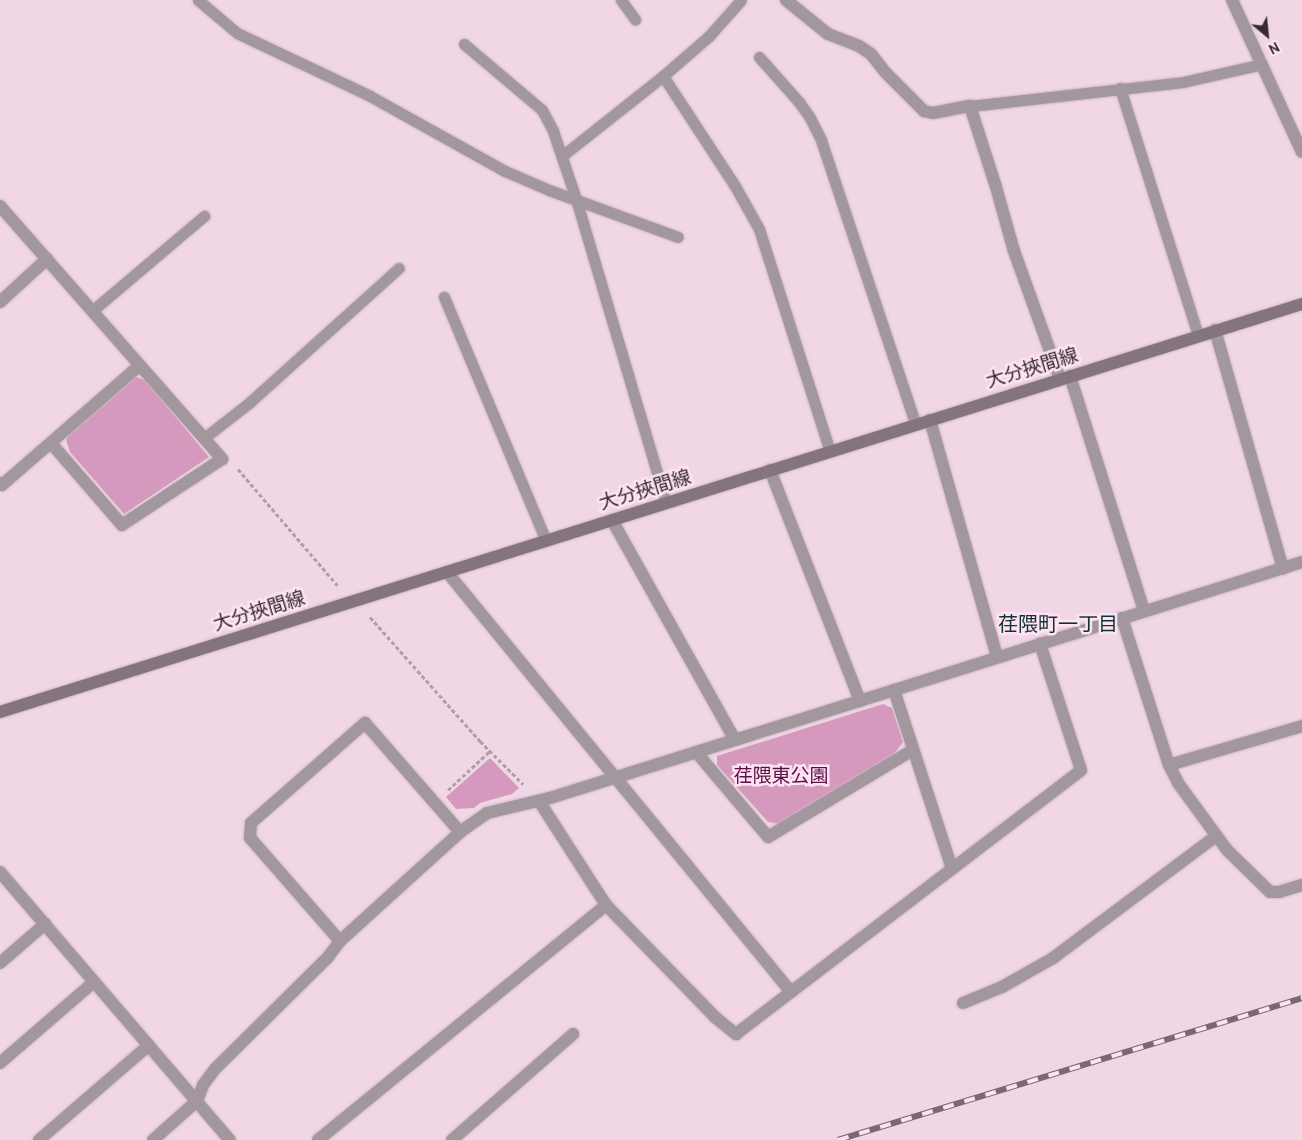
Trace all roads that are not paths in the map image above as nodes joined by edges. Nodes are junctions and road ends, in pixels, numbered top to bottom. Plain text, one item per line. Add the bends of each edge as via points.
1 (198, 0) edge
2 (621, 0) edge
3 (741, 0) edge
4 (786, 0) edge
5 (1232, 0) edge
6 (635, 19) dead end
7 (464, 44) dead end
8 (759, 57) dead end
9 (1262, 64) junction
10 (663, 76) junction
11 (1120, 88) junction
12 (970, 106) junction
13 (1302, 152) edge
14 (562, 156) junction
15 (575, 200) junction
16 (0, 206) edge
17 (204, 216) dead end
18 (678, 237) dead end
19 (47, 259) junction
20 (399, 268) dead end
21 (444, 297) dead end
22 (0, 302) edge
23 (1302, 304) edge
24 (92, 311) junction
25 (1215, 330) junction
26 (1198, 336) junction
27 (139, 366) junction
28 (1065, 378) junction
29 (930, 420) junction
30 (916, 425) junction
31 (204, 438) junction
32 (51, 443) junction
33 (830, 452) junction
34 (770, 470) junction
35 (0, 484) edge
36 (666, 503) junction
37 (612, 520) junction
38 (546, 541) junction
39 (1302, 562) edge
40 (1283, 568) junction
41 (447, 572) junction
42 (1144, 611) junction
43 (1122, 618) junction
44 (1040, 644) junction
45 (997, 657) junction
46 (894, 690) junction
47 (860, 700) junction
48 (0, 712) edge
49 (1302, 726) edge
50 (735, 740) junction
51 (913, 750) junction
52 (696, 752) junction
53 (1169, 765) junction
54 (614, 778) junction
55 (539, 801) junction
56 (460, 832) junction
57 (1216, 836) junction
58 (952, 869) junction
59 (0, 872) edge
60 (1302, 885) edge
61 (606, 905) junction
62 (45, 924) junction
63 (340, 941) junction
64 (0, 963) edge
65 (94, 982) junction
66 (791, 992) junction
67 (963, 1003) dead end
68 (573, 1034) dead end
69 (149, 1045) junction
70 (0, 1063) edge
71 (197, 1101) junction
72 (39, 1140) edge
73 (153, 1140) edge
74 (230, 1140) edge
75 (318, 1140) edge
76 (452, 1140) edge

1 - 15 lane via 238,33 370,96 505,171
2 - 6 lane
3 - 10 lane via 709,36
4 - 12 street via 828,34 871,54 924,111 933,113
5 - 9 street
7 - 14 lane via 542,110
8 - 30 lane via 799,102 821,140
9 - 11 lane via 1183,82
9 - 13 street
10 - 14 lane
10 - 33 lane via 735,186 759,229
11 - 12 lane
11 - 26 lane
12 - 28 street via 1014,251
14 - 15 lane
15 - 18 lane
15 - 36 lane
16 - 19 street
17 - 24 lane
19 - 22 street
19 - 24 street
20 - 31 lane via 250,402
21 - 38 lane
23 - 25 main road, 大分挾間線
24 - 27 street
25 - 26 main road, 大分挾間線
25 - 40 street
26 - 28 main road, 大分挾間線
27 - 31 street
27 - 32 street
28 - 29 main road, 大分挾間線
28 - 42 street
29 - 30 main road, 大分挾間線
29 - 45 street
30 - 33 main road, 大分挾間線
31 - 32 street via 222,458 122,525
32 - 35 street
33 - 34 main road, 大分挾間線
34 - 36 main road, 大分挾間線
34 - 47 street
36 - 37 main road, 大分挾間線
37 - 38 main road, 大分挾間線
37 - 50 street
38 - 41 main road, 大分挾間線
39 - 40 street
40 - 42 street
41 - 48 main road, 大分挾間線
41 - 54 street
42 - 43 street
43 - 44 street
43 - 53 street
44 - 45 street
44 - 58 street via 1081,770
45 - 46 street
46 - 47 street
46 - 51 street
47 - 50 street
49 - 53 street
50 - 52 street
51 - 52 street via 768,837
51 - 58 street
52 - 54 street
53 - 57 street
54 - 55 street
54 - 66 street
55 - 56 street via 486,813
55 - 61 street
56 - 63 street
56 - 63 street via 365,723 251,823 250,838
57 - 60 street via 1270,892
57 - 67 street via 1052,958
58 - 66 street
59 - 62 street
61 - 66 street via 716,1018 736,1034
61 - 75 street
62 - 64 street
62 - 65 street
63 - 71 street via 328,957 216,1068 203,1085
65 - 69 street
65 - 70 street
68 - 76 street
69 - 71 street
69 - 72 street
71 - 73 street
71 - 74 street

